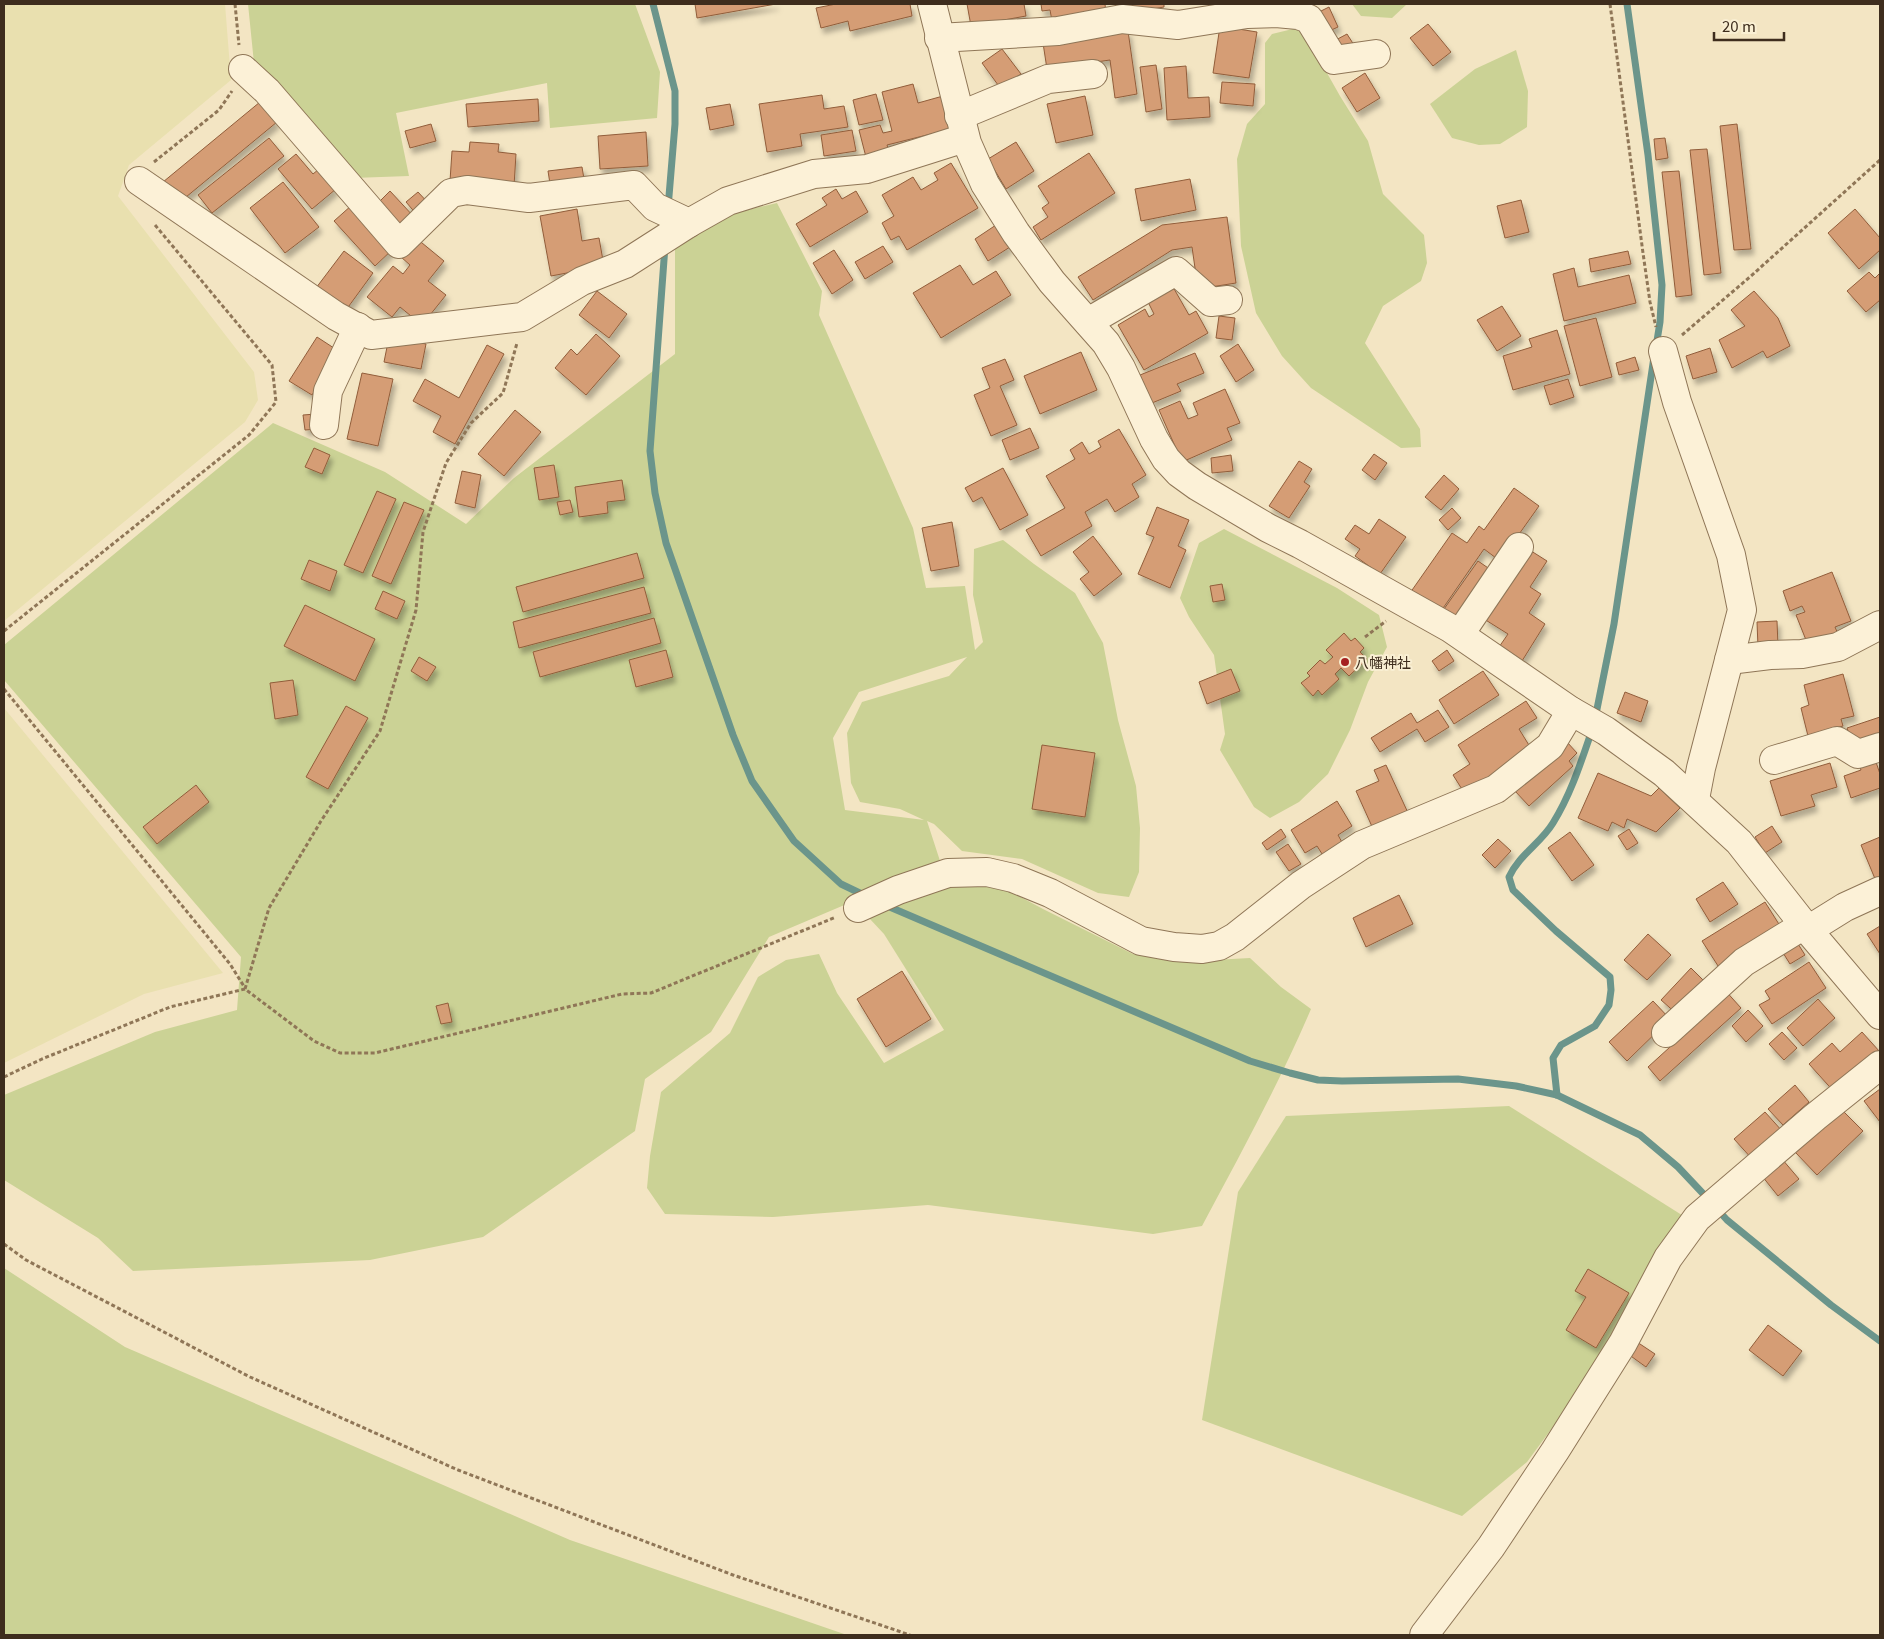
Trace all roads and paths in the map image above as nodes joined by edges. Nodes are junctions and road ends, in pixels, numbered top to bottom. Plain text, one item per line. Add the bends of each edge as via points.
1 (235, 4) edge
2 (932, 4) edge
3 (1610, 4) edge
4 (1121, 11) edge
5 (939, 38) junction
6 (1376, 54) dead end
7 (243, 69) junction
8 (1093, 74) dead end
9 (962, 127) junction
10 (1880, 160) edge
11 (140, 181) joint
12 (689, 223) junction
13 (154, 224) dead end
14 (1228, 300) dead end
15 (522, 317) junction
16 (1088, 322) junction
17 (358, 327) junction
18 (1663, 352) junction
19 (324, 425) dead end
20 (1519, 547) dead end
21 (1880, 625) edge
22 (4, 631) edge
23 (1460, 634) junction
24 (1729, 660) junction
25 (4, 689) edge
26 (1588, 721) junction
27 (1880, 746) edge
28 (1774, 760) dead end
29 (1695, 799) junction
30 (1880, 891) edge
31 (858, 908) joint
32 (1806, 928) junction
33 (245, 989) junction
34 (1880, 1015) edge
35 (1666, 1033) dead end
36 (1880, 1065) edge
37 (4, 1077) edge
38 (4, 1244) edge
39 (910, 1635) edge
40 (1424, 1635) edge

1 - 7 path
2 - 5 street
3 - 18 path via 1642,253
4 - 5 street via 1058,31
4 - 6 street via 1178,25 1246,14 1276,12 1298,15 1309,19 1334,60
5 - 9 street
7 - 11 path via 219,110 147,168
7 - 12 street via 268,91 400,244 451,193 466,190 529,198 634,185 655,207
8 - 9 street via 1048,79
9 - 12 street via 867,168 814,174 728,201
9 - 16 street via 985,184 1016,233 1052,282
10 - 18 path
11 - 17 street via 336,316
12 - 15 street via 625,264 582,281
13 - 22 path via 272,365 276,402 249,435
14 - 16 street via 1211,302 1176,271
15 - 17 street via 372,335
15 - 33 path via 503,393 471,423 446,463 423,532 416,610 380,731 321,820 269,908
16 - 23 street via 1106,343 1154,439 1166,459 1179,472 1268,528
17 - 19 street via 328,391
18 - 24 street via 1676,402 1731,555 1742,610
20 - 23 street
21 - 24 street via 1838,647 1802,654
23 - 26 street
24 - 29 street
25 - 33 path via 230,964
26 - 29 street via 1664,773
26 - 31 street via 1496,789 1362,845 1301,885 1219,946 1174,947 1141,941 1050,893 1013,878 987,872 948,873
27 - 28 street via 1858,754 1836,741
29 - 32 street via 1739,842
30 - 32 street
31 - 33 path via 651,993 622,994 375,1053 340,1053 314,1040
32 - 34 street
32 - 35 street via 1744,962
33 - 37 path via 170,1007
36 - 40 street via 1701,1215 1668,1258 1623,1343 1544,1467 1491,1547
38 - 39 path via 26,1260 250,1377 458,1470 734,1575

